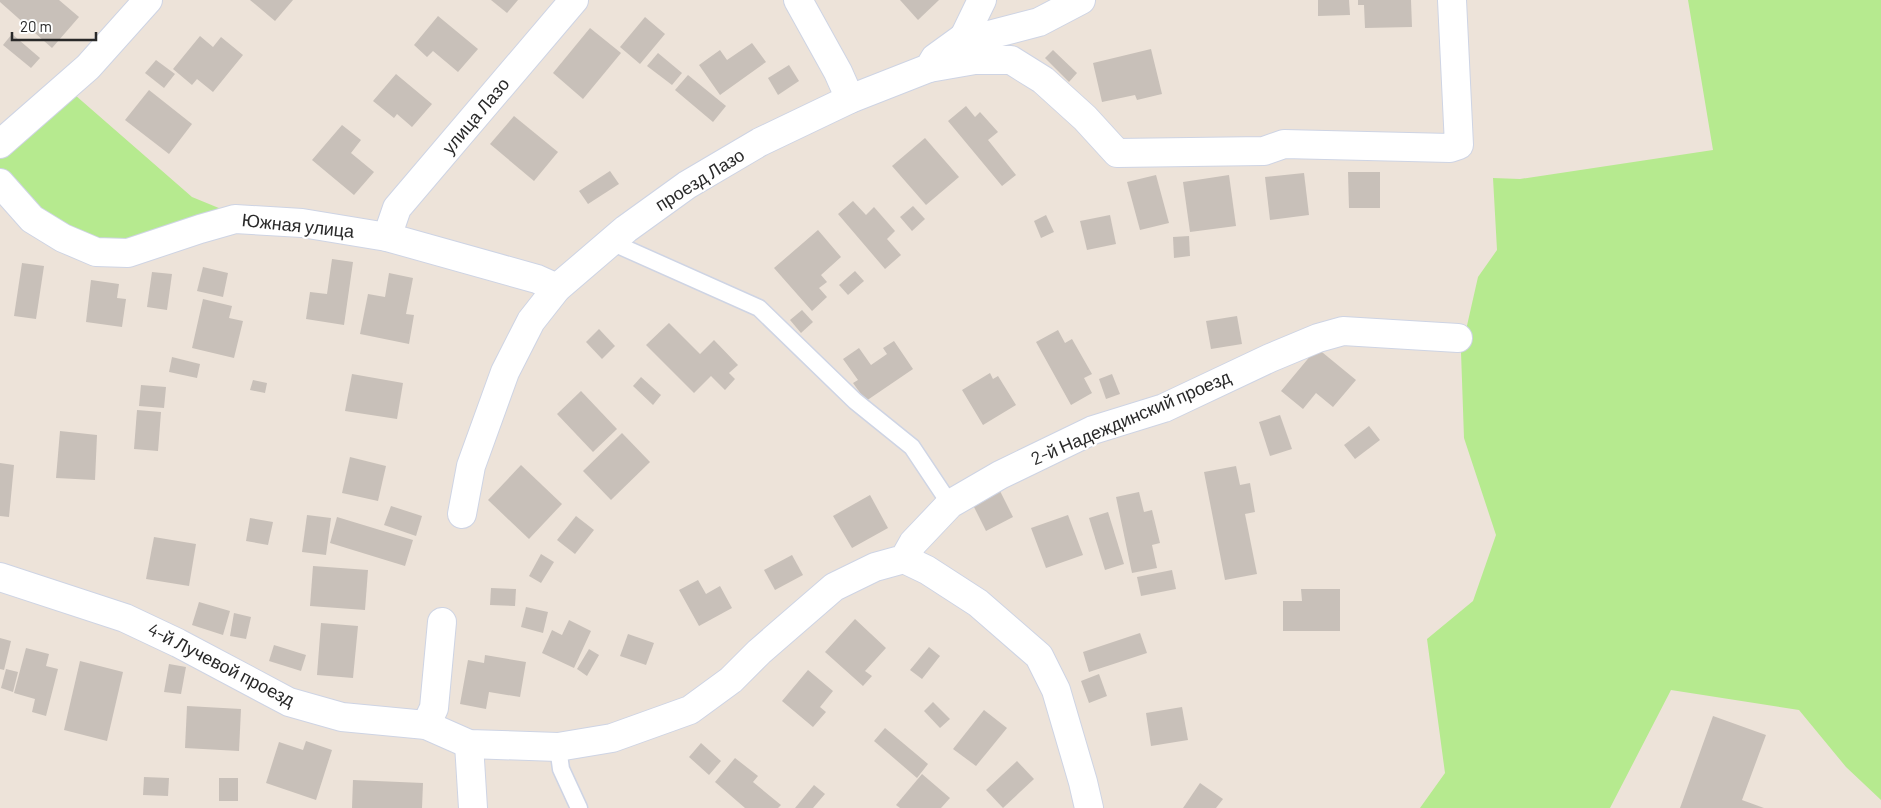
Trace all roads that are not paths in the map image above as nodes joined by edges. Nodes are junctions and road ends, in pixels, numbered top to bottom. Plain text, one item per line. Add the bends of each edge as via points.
1 (148, 0) edge
2 (574, 0) edge
3 (798, 0) edge
4 (982, 0) edge
5 (1081, 0) edge
6 (1452, 0) edge
7 (964, 37) junction
8 (929, 68) junction
9 (850, 99) junction
10 (0, 144) edge
11 (0, 183) edge
12 (387, 237) junction
13 (611, 242) junction
14 (557, 288) junction
15 (1458, 338) dead end
16 (950, 504) junction
17 (462, 514) dead end
18 (904, 559) junction
19 (0, 577) edge
20 (442, 622) dead end
21 (426, 725) junction
22 (469, 744) junction
23 (558, 747) junction
24 (1087, 807) edge
25 (473, 808) edge
26 (579, 808) edge

1 - 10 street via 88,67
2 - 12 street, улица Лазо via 397,208
3 - 9 street
4 - 7 street
5 - 7 street via 1039,22 985,36
6 - 8 street via 1459,145 1450,148 1284,144 1264,151 1117,153 1085,118 1042,80 1011,60 974,60
7 - 8 street, проезд Лазо via 935,58
8 - 9 street, проезд Лазо
9 - 13 street, проезд Лазо via 760,142 695,180
11 - 12 street, Южная улица via 32,219 63,238 96,252 128,253 235,219 302,223
12 - 14 street, Южная улица via 537,279
13 - 14 street, проезд Лазо
13 - 16 lane via 759,308 855,400 912,447
14 - 17 street, проезд Лазо via 531,321 505,372 471,466
15 - 16 street, 2-й Надеждинский проезд via 1343,331 1318,338 1164,408 1093,430 1000,475
16 - 18 street, 2-й Надеждинский проезд via 913,543
18 - 23 street via 876,567 834,587 731,680 690,710 612,738
18 - 24 street via 978,603 1039,656 1056,690 1083,782
19 - 21 street, 4-й Лучевой проезд via 125,618 289,702 342,717
20 - 21 street via 434,708
21 - 22 street, 4-й Лучевой проезд
22 - 23 street
22 - 25 street
23 - 26 lane via 561,769

